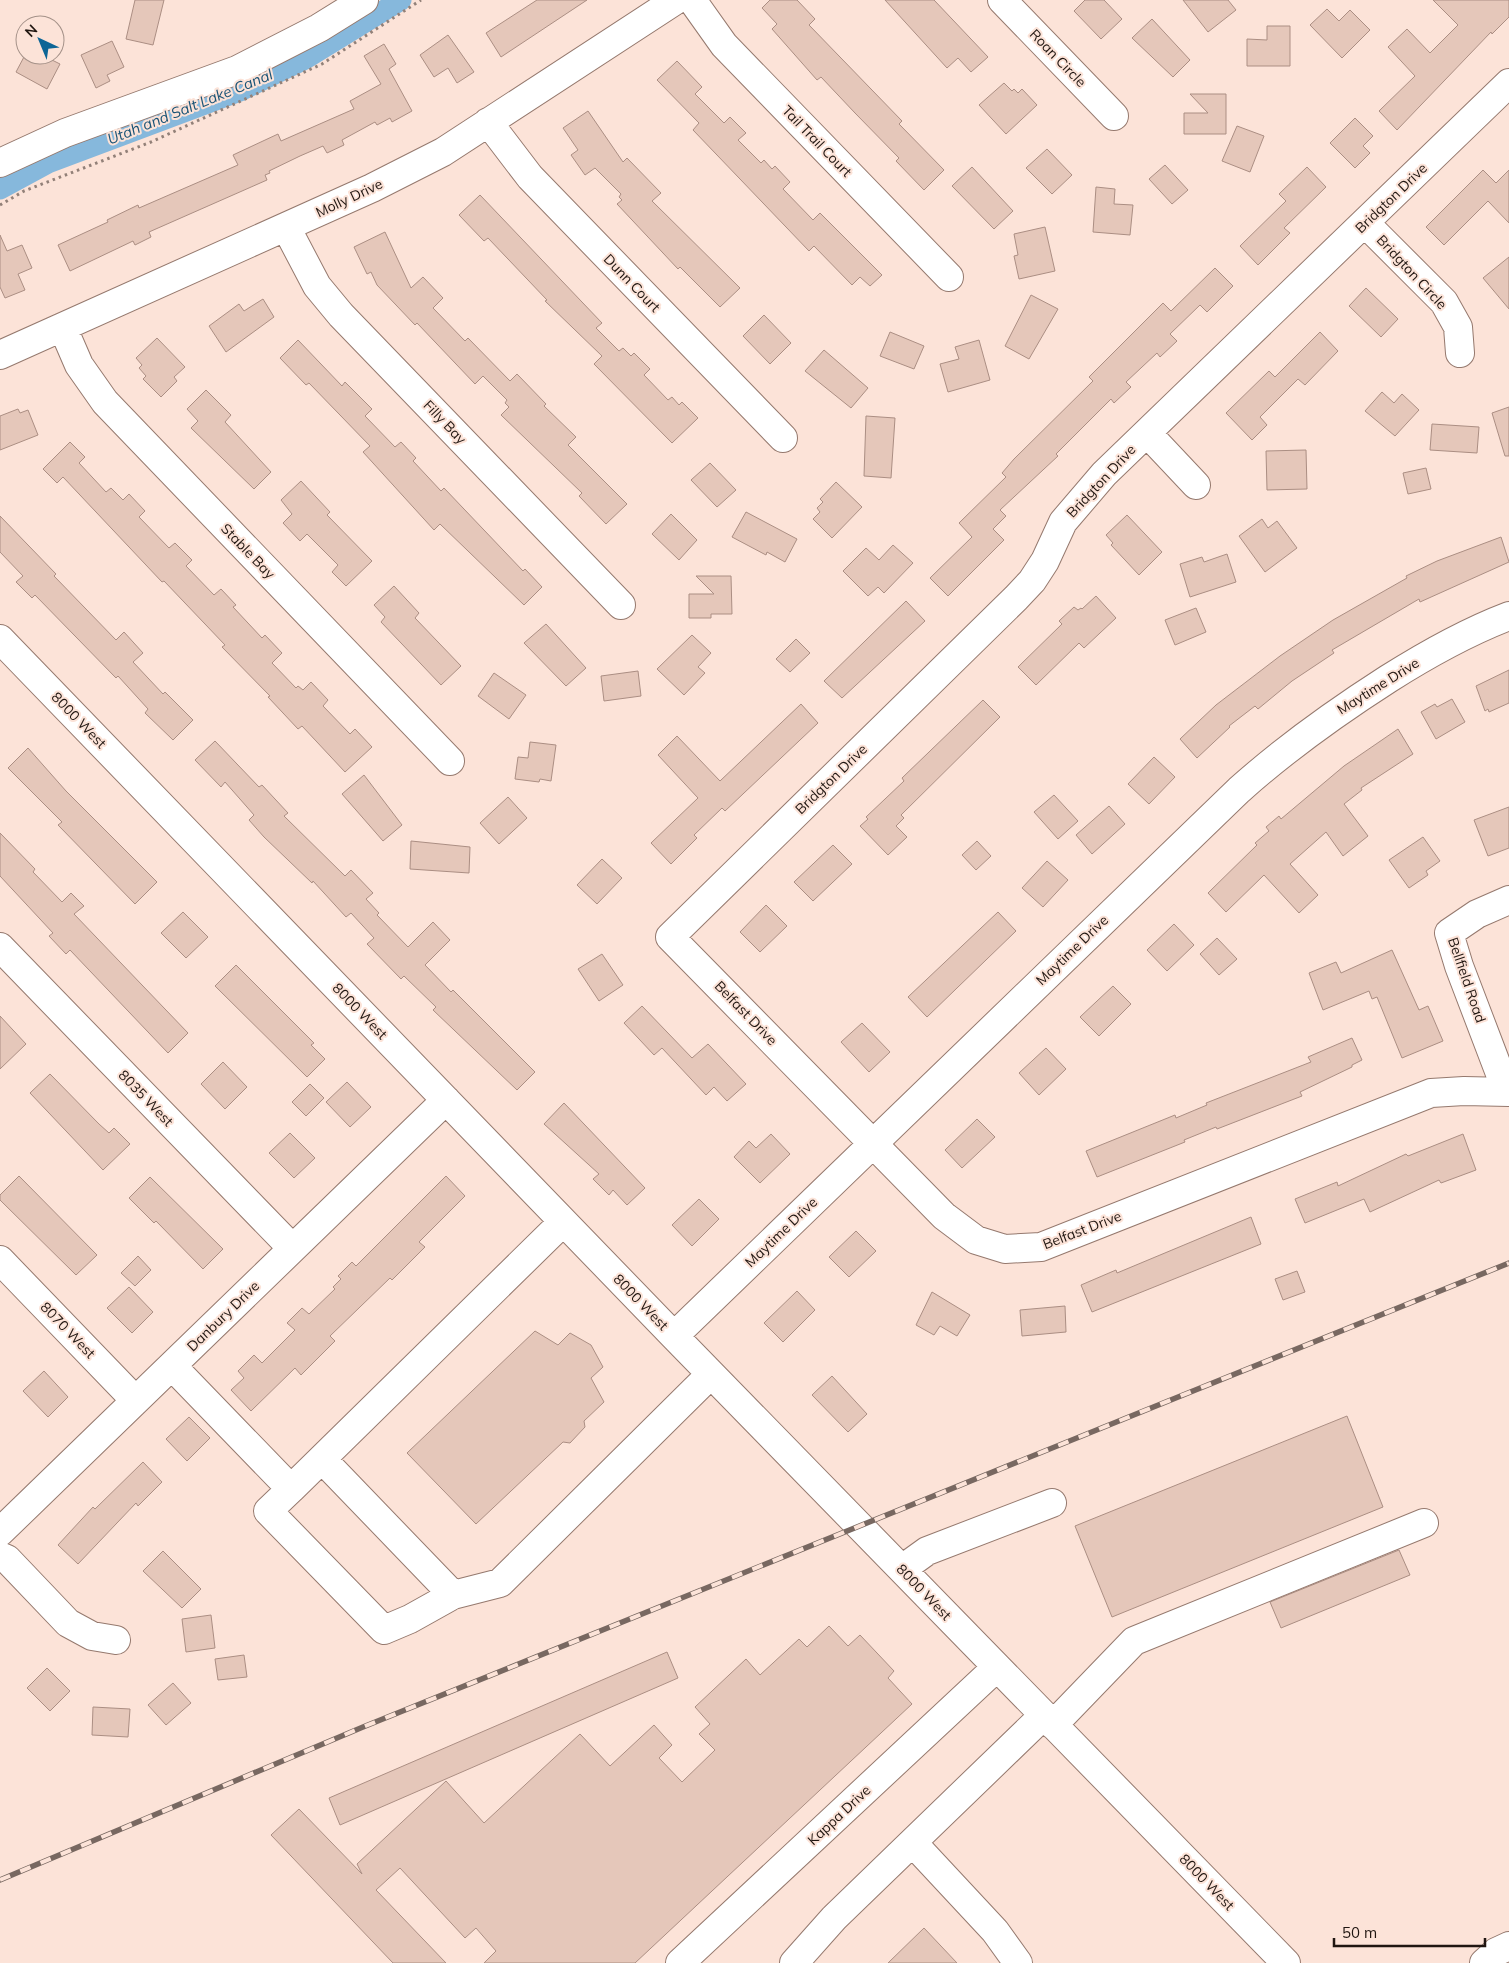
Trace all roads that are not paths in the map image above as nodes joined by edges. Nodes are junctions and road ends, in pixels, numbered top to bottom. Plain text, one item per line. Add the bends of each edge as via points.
1 (364, 0) edge
2 (676, 0) edge
3 (692, 0) edge
4 (1002, 0) edge
5 (1509, 83) edge
6 (1114, 116) dead end
7 (488, 122) junction
8 (0, 163) edge
9 (1366, 223) junction
10 (286, 227) junction
11 (949, 277) dead end
12 (62, 328) junction
13 (1460, 353) dead end
14 (0, 355) edge
15 (1147, 433) junction
16 (783, 438) dead end
17 (1196, 485) dead end
18 (621, 605) dead end
19 (1509, 616) edge
20 (0, 639) edge
21 (450, 761) dead end
22 (1509, 900) edge
23 (670, 937) joint
24 (0, 947) edge
25 (1508, 1092) edge
26 (446, 1100) junction
27 (872, 1144) junction
28 (563, 1222) junction
29 (292, 1248) junction
30 (0, 1260) edge
31 (674, 1336) junction
32 (172, 1366) junction
33 (711, 1374) junction
34 (136, 1400) junction
35 (322, 1459) junction
36 (291, 1489) junction
37 (1052, 1503) dead end
38 (1424, 1523) dead end
39 (0, 1532) edge
40 (0, 1556) edge
41 (902, 1569) junction
42 (453, 1595) junction
43 (116, 1640) dead end
44 (998, 1668) junction
45 (1048, 1720) junction
46 (913, 1843) junction
47 (1509, 1946) edge
48 (680, 1963) edge
49 (794, 1963) edge
50 (1018, 1963) edge
51 (1286, 1963) edge
52 (1484, 1963) edge

1 - 8 street via 319,28 238,70 65,132
2 - 7 street, Molly Drive
3 - 11 street, Tail Trail Court via 724,45
4 - 6 street, Roan Circle
5 - 9 street, Bridgton Drive
7 - 10 street, Molly Drive via 434,156
7 - 16 street, Dunn Court via 530,177
9 - 13 street, Bridgton Circle via 1444,302 1458,326
9 - 15 street, Bridgton Drive
10 - 12 street, Molly Drive
10 - 18 street, Filly Bay via 317,286 341,315
12 - 14 street, Molly Drive
12 - 21 street, Stable Bay via 79,365 104,402
15 - 17 street
15 - 23 street, Bridgton Drive via 1104,474 1063,522 1045,561 1016,598
19 - 27 street, Maytime Drive via 1427,655 1327,718 1278,755
20 - 26 street, 8000 West
22 - 25 street, Bellfield Road via 1477,914 1449,933
23 - 27 street, Belfast Drive
24 - 29 street, 8035 West
25 - 27 street, Belfast Drive via 1431,1093 1032,1248 1005,1250 976,1240 944,1216
26 - 28 street, 8000 West
26 - 29 street, Danbury Drive
27 - 31 street, Maytime Drive
28 - 31 street, 8000 West
28 - 35 street
29 - 32 street, Danbury Drive
30 - 34 street, 8070 West
31 - 33 street, 8000 West
32 - 34 street, Danbury Drive
32 - 36 street
33 - 41 street, 8000 West
33 - 42 street via 500,1583
34 - 39 street, Danbury Drive
35 - 36 street
35 - 42 street
36 - 42 street via 268,1511 384,1630
37 - 41 street via 927,1551
38 - 45 street via 1134,1641
40 - 43 street via 68,1624 92,1636
41 - 44 street, 8000 West
44 - 45 street, 8000 West
44 - 48 street, Kappa Drive
45 - 46 street
45 - 51 street, 8000 West
46 - 49 street via 834,1918
46 - 50 street via 995,1931
47 - 52 street

